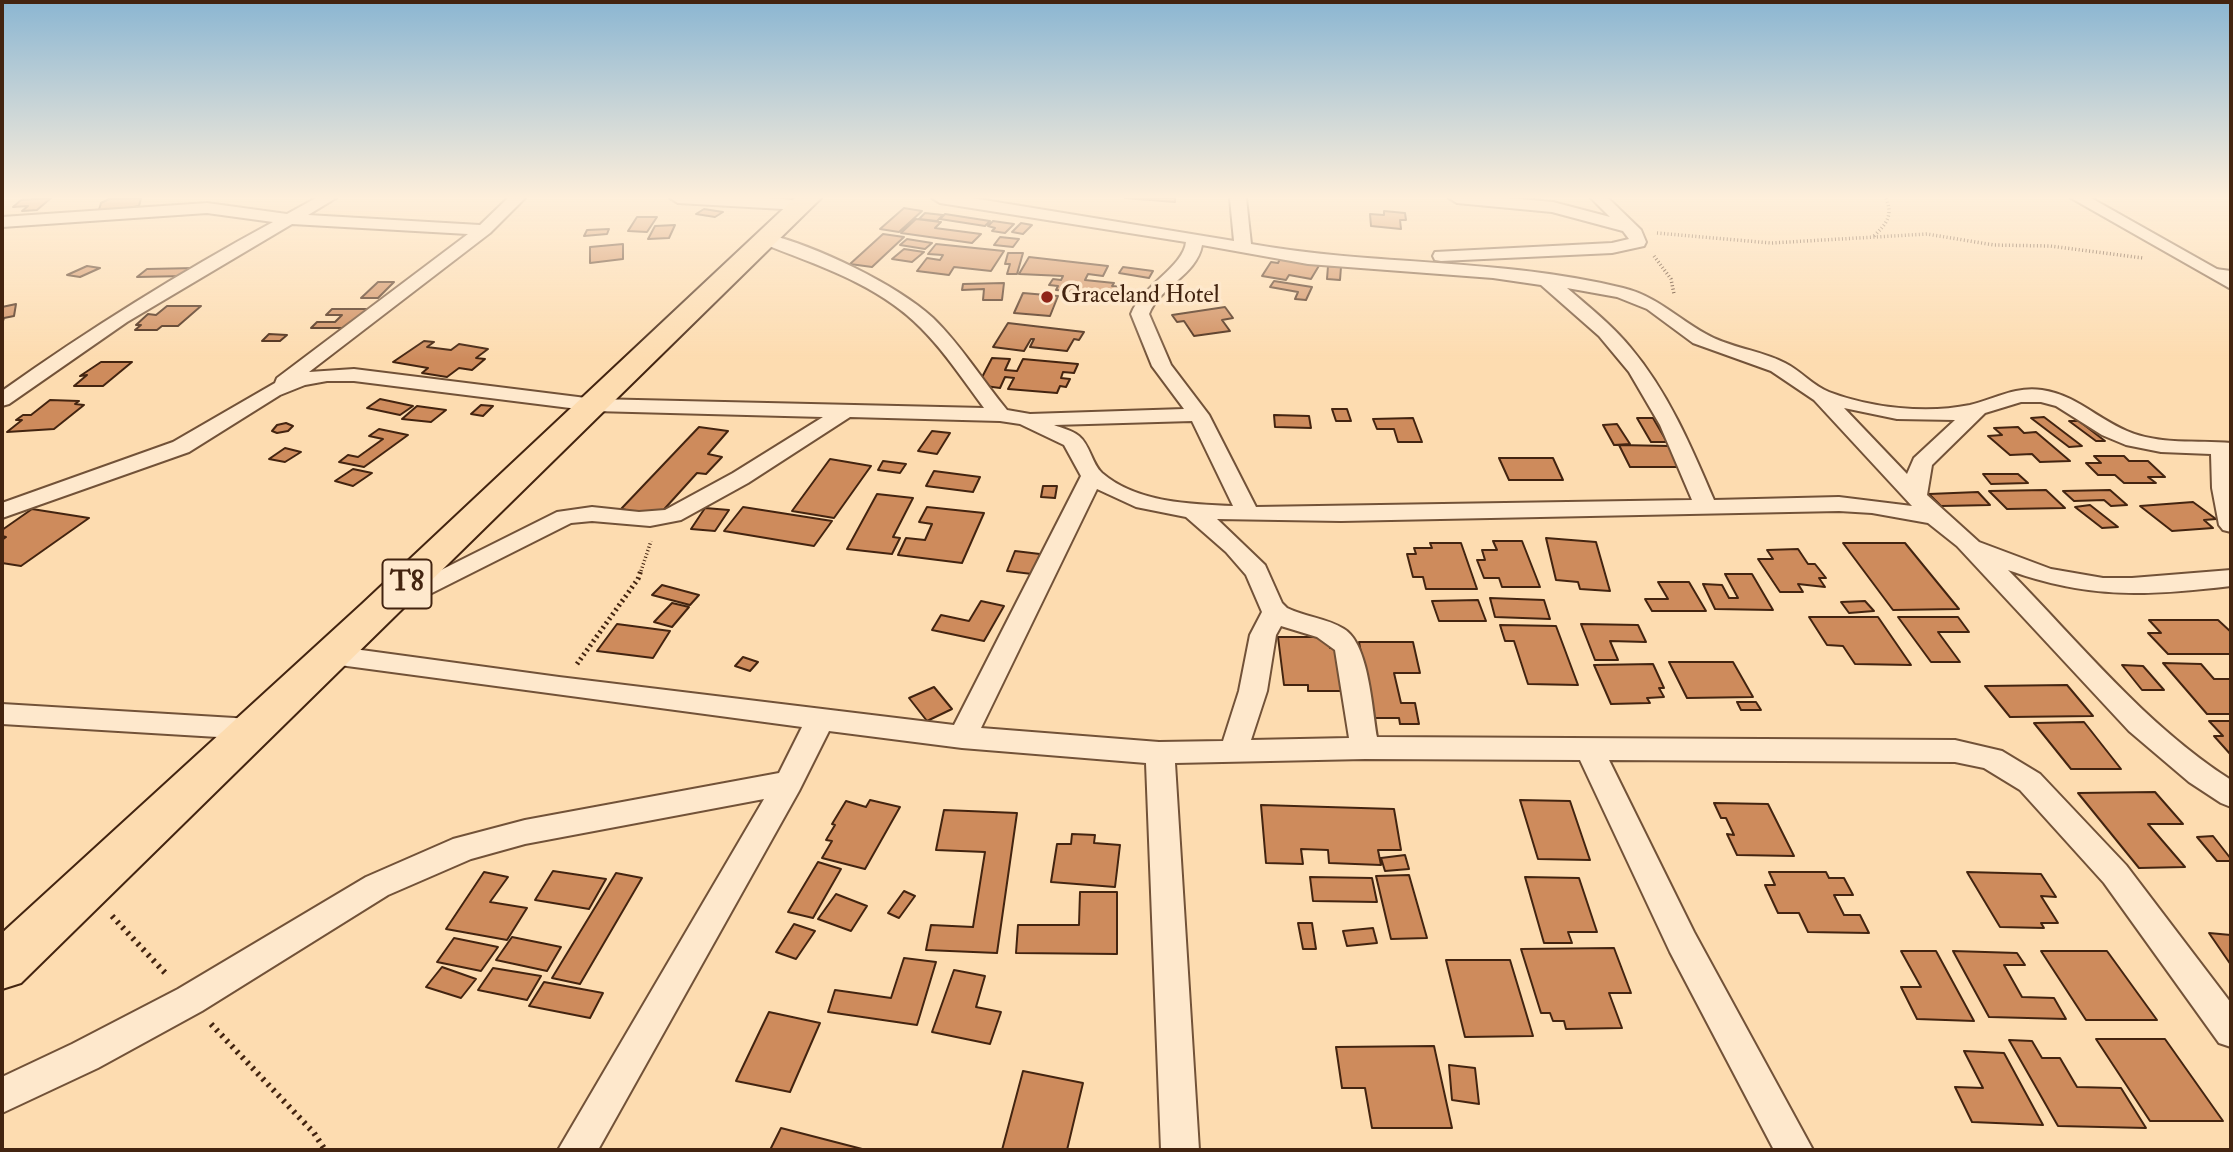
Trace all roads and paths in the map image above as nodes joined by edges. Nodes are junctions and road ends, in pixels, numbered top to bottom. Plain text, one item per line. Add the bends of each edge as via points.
1 (232, 252) edge
2 (455, 252) edge
3 (754, 252) edge
4 (797, 252) edge
5 (1193, 252) edge
6 (1269, 252) edge
7 (1529, 252) edge
8 (2089, 252) edge
9 (2174, 252) edge
10 (1374, 265) junction
11 (2205, 269) junction
12 (2231, 274) edge
13 (1545, 279) junction
14 (2231, 284) edge
15 (273, 391) junction
16 (1821, 396) junction
17 (2, 400) edge
18 (594, 405) junction
19 (1977, 410) junction
20 (843, 413) junction
21 (1903, 414) junction
22 (1000, 415) junction
23 (1199, 415) junction
24 (1025, 419) junction
25 (1852, 428) junction
26 (2226, 449) edge
27 (1092, 476) junction
28 (1912, 494) junction
29 (29, 501) junction
30 (2, 504) edge
31 (1705, 505) junction
32 (1872, 506) junction
33 (2, 511) edge
34 (1193, 511) junction
35 (1248, 514) junction
36 (630, 516) junction
37 (1935, 517) junction
38 (2231, 525) edge
39 (1965, 541) junction
40 (2231, 578) edge
41 (1275, 612) junction
42 (376, 613) junction
43 (332, 655) junction
44 (559, 687) junction
45 (2, 714) edge
46 (820, 720) junction
47 (251, 729) junction
48 (962, 737) junction
49 (1365, 748) junction
50 (1590, 750) junction
51 (1233, 753) junction
52 (1159, 754) junction
53 (789, 783) junction
54 (2231, 795) edge
55 (85, 887) junction
56 (2, 966) edge
57 (190, 1000) junction
58 (2231, 1031) edge
59 (2, 1095) edge
60 (325, 1150) edge
61 (577, 1150) edge
62 (1180, 1150) edge
63 (1794, 1150) edge

1 - 17 street via 110,325
2 - 15 street
3 - 18 highway, T8
4 - 22 street via 909,307 940,338
5 - 23 street via 1147,298 1140,314 1162,366
6 - 10 street
7 - 10 street via 1435,256
8 - 11 path
9 - 11 street
10 - 13 street
11 - 12 lane
11 - 14 street
13 - 16 street via 1641,299 1700,339 1778,367
13 - 31 street via 1607,334 1641,375 1684,453
15 - 18 street via 300,380 354,375
15 - 29 street via 181,447
16 - 21 street
16 - 25 street
18 - 20 street
18 - 42 highway, T8
19 - 21 street
19 - 26 street via 2007,396 2053,397 2123,437
19 - 28 street via 1922,463
20 - 22 street
20 - 36 street via 676,513 648,519
21 - 25 street
22 - 24 street
23 - 24 street
23 - 35 street
24 - 27 street via 1072,442
25 - 28 street
26 - 38 street via 2223,488
27 - 34 street via 1144,502
27 - 48 street
28 - 32 street
28 - 37 street
29 - 30 street
29 - 33 street
31 - 32 street
31 - 35 street
32 - 37 street
34 - 35 street
34 - 41 street via 1241,553 1258,574
36 - 42 street via 582,513 565,517
36 - 44 path via 649,534 648,555 613,617
37 - 39 street
39 - 40 street via 2043,577 2085,585 2146,588
39 - 54 street via 2139,724
41 - 49 street via 1344,640
41 - 51 street via 1263,635 1253,691
42 - 43 highway, T8
43 - 44 street
43 - 47 highway, T8
44 - 46 street
45 - 47 street
46 - 48 street
46 - 53 street
47 - 55 highway, T8
48 - 52 street
49 - 50 street
49 - 51 street
50 - 58 street via 1955,751 1992,759 2030,782 2115,874
50 - 63 street via 1682,942
51 - 52 street
52 - 62 street
53 - 57 street via 524,832 464,848 377,886
53 - 61 street
55 - 56 highway, T8
55 - 57 path
57 - 59 street
57 - 60 path

